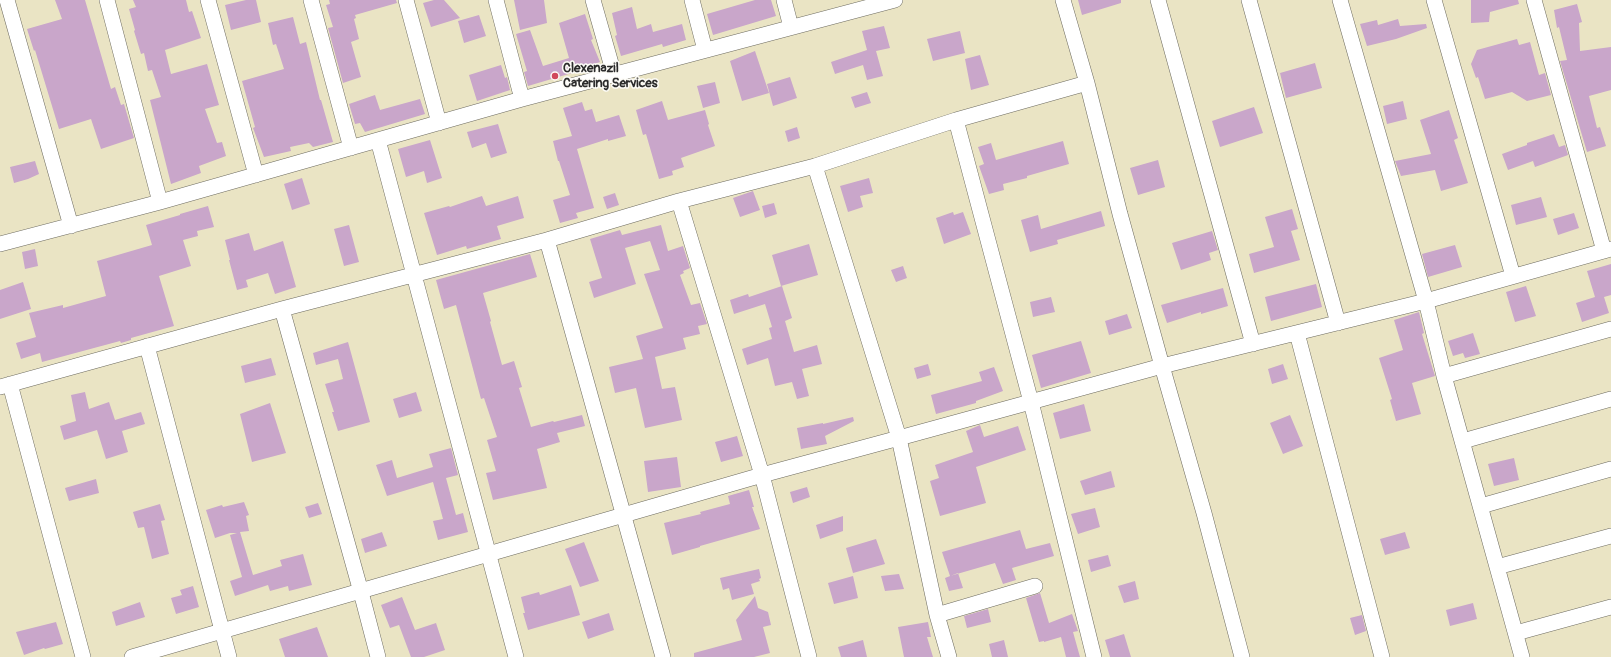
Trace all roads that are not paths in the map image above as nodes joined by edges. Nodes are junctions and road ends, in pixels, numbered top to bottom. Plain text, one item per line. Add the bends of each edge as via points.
1 (7, 0) edge
2 (106, 0) edge
3 (208, 0) edge
4 (311, 0) edge
5 (406, 0) edge
6 (496, 0) edge
7 (593, 0) edge
8 (692, 0) edge
9 (784, 0) edge
10 (895, 0) edge
11 (1063, 0) edge
12 (1158, 0) edge
13 (1249, 0) edge
14 (1340, 0) edge
15 (1434, 0) edge
16 (1534, 0) edge
17 (873, 3) edge
18 (791, 27) junction
19 (705, 50) junction
20 (614, 74) junction
21 (1087, 83) junction
22 (522, 100) junction
23 (956, 120) junction
24 (439, 123) junction
25 (378, 140) junction
26 (351, 148) junction
27 (816, 166) junction
28 (256, 175) junction
29 (680, 201) junction
30 (160, 202) junction
31 (72, 226) junction
32 (547, 240) junction
33 (0, 244) edge
34 (1607, 250) edge
35 (415, 274) junction
36 (1513, 276) junction
37 (1426, 301) junction
38 (282, 309) junction
39 (1338, 323) junction
40 (1611, 329) edge
41 (1297, 334) junction
42 (1253, 344) junction
43 (147, 346) junction
44 (1162, 366) junction
45 (1444, 376) junction
46 (5, 386) edge
47 (1611, 399) edge
48 (1032, 402) junction
49 (899, 438) junction
50 (1463, 441) junction
51 (1611, 469) edge
52 (762, 475) junction
53 (1481, 506) junction
54 (624, 515) junction
55 (1611, 536) edge
56 (488, 555) junction
57 (1497, 567) junction
58 (1035, 586) dead end
59 (361, 592) junction
60 (1611, 607) edge
61 (937, 615) junction
62 (222, 631) junction
63 (1516, 633) junction
64 (83, 657) edge
65 (132, 657) edge
66 (229, 657) edge
67 (378, 657) edge
68 (516, 657) edge
69 (663, 657) edge
70 (809, 657) edge
71 (949, 657) edge
72 (1094, 657) edge
73 (1242, 657) edge
74 (1382, 657) edge
75 (1522, 657) edge

1 - 31 street
2 - 30 street
3 - 28 street
4 - 26 street
5 - 24 street
6 - 22 street
7 - 20 street
8 - 19 street
9 - 18 street
10 - 17 street
11 - 21 street
12 - 42 street
13 - 39 street
14 - 37 street
15 - 36 street
16 - 34 street
17 - 18 street
18 - 19 street
19 - 20 street
20 - 22 street
21 - 23 street
21 - 44 street
22 - 24 street
23 - 27 street
23 - 48 street
24 - 25 street
25 - 26 street
25 - 35 street
26 - 28 street
27 - 29 street
27 - 49 street
28 - 30 street
29 - 32 street
29 - 52 street
30 - 31 street
31 - 33 street
32 - 35 street
32 - 54 street
34 - 36 street
35 - 38 street
35 - 56 street
36 - 37 street
37 - 39 street
37 - 45 street
38 - 43 street
38 - 59 street
39 - 41 street
40 - 45 street
41 - 42 street
41 - 74 street
42 - 44 street
43 - 46 street
43 - 62 street
44 - 48 street
44 - 73 street
45 - 50 street
46 - 64 street
47 - 50 street
48 - 49 street
48 - 72 street
49 - 52 street
49 - 61 street
50 - 53 street
51 - 53 street
52 - 54 street
52 - 70 street
53 - 57 street
54 - 56 street
54 - 69 street
55 - 57 street
56 - 59 street
56 - 68 street
57 - 63 street
58 - 61 street
59 - 62 street
59 - 67 street
60 - 63 street
61 - 71 street
62 - 65 street
62 - 66 street
63 - 75 street

